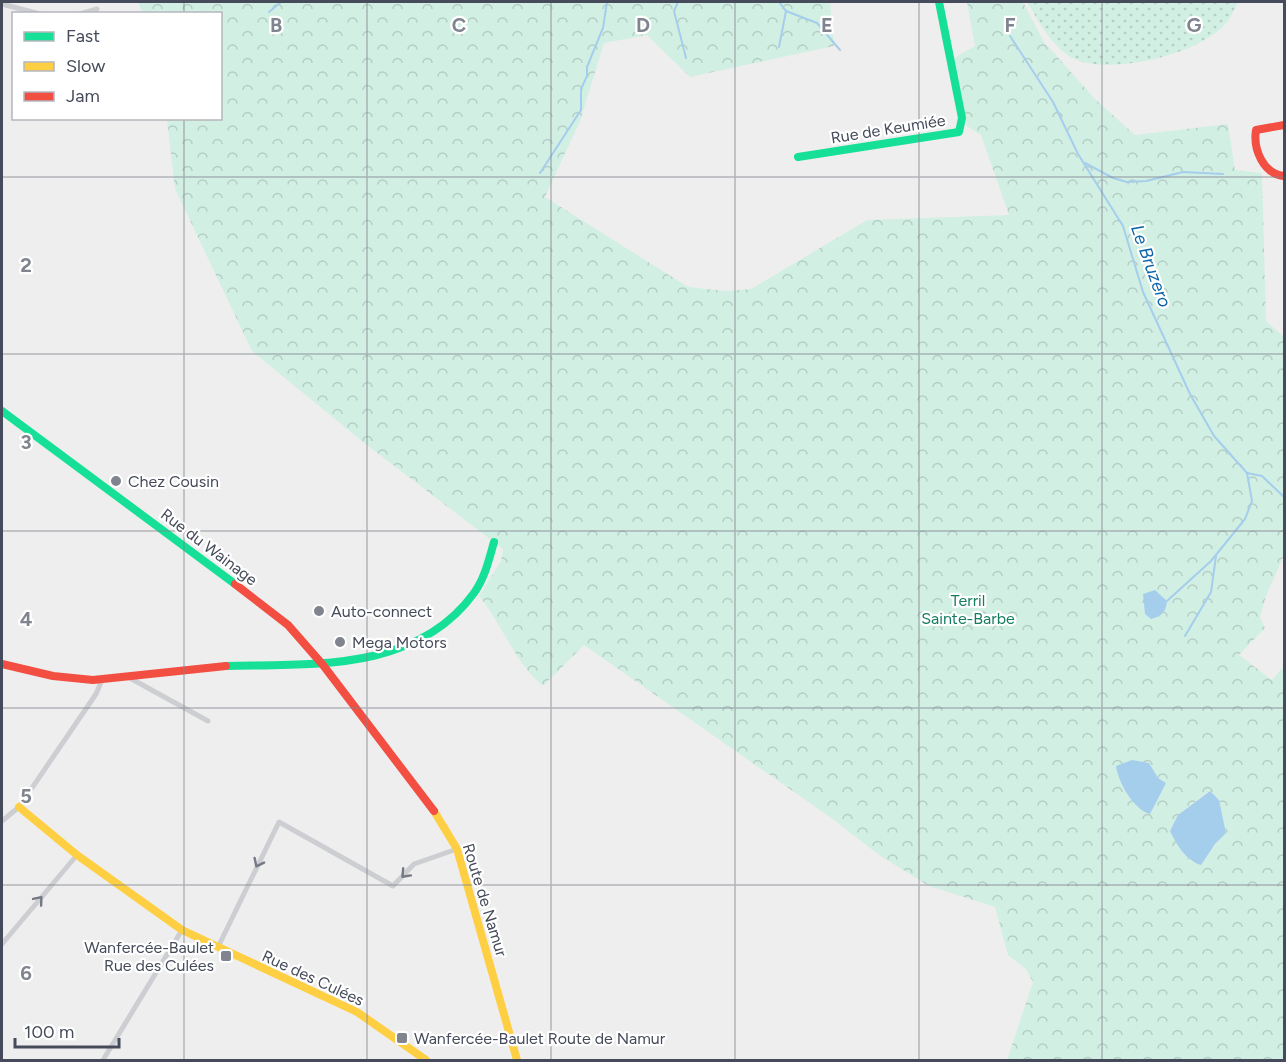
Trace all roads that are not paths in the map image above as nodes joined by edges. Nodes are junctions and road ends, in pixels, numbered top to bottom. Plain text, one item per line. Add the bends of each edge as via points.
1 (939, 2) edge
2 (2, 4) edge
3 (98, 9) dead end
4 (32, 12) edge
5 (87, 12) edge
6 (1284, 125) edge
7 (798, 157) dead end
8 (1284, 176) edge
9 (2, 411) edge
10 (494, 542) dead end
11 (2, 664) edge
12 (323, 665) junction
13 (129, 677) junction
14 (102, 680) junction
15 (208, 722) dead end
16 (375, 732) joint
17 (19, 807) junction
18 (2, 821) edge
19 (457, 849) junction
20 (77, 855) junction
21 (182, 930) junction
22 (2, 944) edge
23 (218, 947) junction
24 (103, 1060) edge
25 (426, 1060) edge
26 (517, 1060) edge

1 - 7 street, Rue de Keumiée via 962,118 959,132
2 - 4 street
3 - 5 street
6 - 8 street via 1262,127 1255,134 1266,170
9 - 12 street, Rue du Wainage via 288,625
10 - 12 street via 476,591 424,638 393,652
11 - 14 street
12 - 13 street via 191,668
12 - 16 street, Rue du Wainage
13 - 14 street
13 - 15 street
14 - 17 street
16 - 19 street, Route de Namur via 444,825
17 - 18 street
17 - 20 street, Rue des Culées
19 -> 23 street via 414,864 393,886 279,822
19 - 26 street, Route de Namur
20 - 21 street, Rue des Culées
22 -> 20 street
21 - 23 street, Rue des Culées
21 - 24 street
23 - 25 street, Rue des Culées via 357,1012

